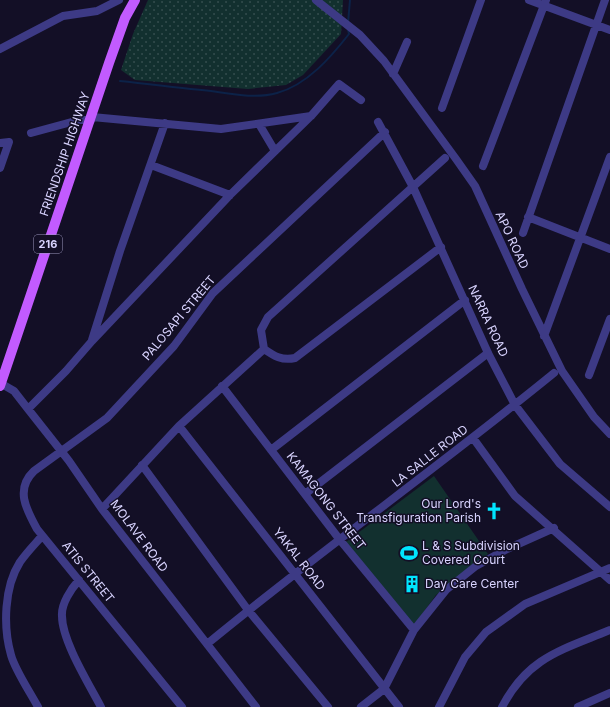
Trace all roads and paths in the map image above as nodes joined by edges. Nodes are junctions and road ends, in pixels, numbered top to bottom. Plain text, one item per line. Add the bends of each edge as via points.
1 (119, 0) edge
2 (135, 0) edge
3 (316, 0) edge
4 (481, 0) edge
5 (529, 0) edge
6 (605, 0) edge
7 (545, 3) edge
8 (596, 26) junction
9 (610, 30) edge
10 (407, 42) dead end
11 (0, 49) edge
12 (393, 74) junction
13 (361, 100) dead end
14 (442, 108) dead end
15 (311, 116) junction
16 (91, 118) junction
17 (378, 122) dead end
18 (165, 123) junction
19 (259, 124) junction
20 (385, 132) junction
21 (31, 133) dead end
22 (0, 143) edge
23 (275, 152) junction
24 (610, 157) edge
25 (445, 158) dead end
26 (151, 165) junction
27 (483, 166) dead end
28 (0, 168) edge
29 (413, 187) junction
30 (230, 196) junction
31 (528, 217) junction
32 (523, 233) dead end
33 (580, 238) junction
34 (441, 248) junction
35 (610, 249) edge
36 (465, 300) junction
37 (610, 319) edge
38 (96, 322) junction
39 (104, 328) junction
40 (544, 336) junction
41 (92, 341) junction
42 (264, 348) junction
43 (488, 353) junction
44 (554, 373) dead end
45 (589, 375) dead end
46 (0, 384) edge
47 (222, 386) junction
48 (515, 405) junction
49 (28, 409) junction
50 (179, 426) junction
51 (610, 434) edge
52 (473, 438) junction
53 (271, 450) junction
54 (60, 451) junction
55 (142, 465) junction
56 (305, 494) junction
57 (610, 507) edge
58 (102, 509) junction
59 (554, 528) junction
60 (42, 536) junction
61 (340, 540) junction
62 (610, 568) edge
63 (602, 573) junction
64 (296, 575) junction
65 (79, 580) junction
66 (610, 580) edge
67 (248, 610) junction
68 (414, 630) junction
69 (610, 630) edge
70 (207, 644) junction
71 (384, 689) junction
72 (610, 693) edge
73 (593, 704) edge
74 (38, 707) edge
75 (101, 707) edge
76 (182, 707) edge
77 (256, 707) edge
78 (328, 707) edge
79 (361, 707) edge
80 (399, 707) edge
81 (439, 707) edge
82 (502, 707) edge
83 (578, 707) edge

1 - 11 street via 97,11 63,16
2 - 16 main road, FRIENDSHIP HIGHWAY / 216 via 125,18
3 - 12 street, APO ROAD via 360,35
4 - 14 street
5 - 7 street
6 - 8 street
7 - 8 street
7 - 27 street
8 - 9 street
8 - 31 street
10 - 12 street
12 - 40 street, APO ROAD via 475,186
13 - 15 street via 339,84
15 - 19 street
15 - 23 street
16 - 18 street
16 - 21 street
16 - 46 main road, FRIENDSHIP HIGHWAY / 216
17 - 20 street, NARRA ROAD
18 - 19 street via 221,129
18 - 26 street
19 - 23 street
20 - 29 street, NARRA ROAD
20 - 54 street, PALOSAPI STREET via 213,293 178,340 107,418
22 - 28 street via 9,142
23 - 30 street
24 - 33 street
25 - 29 street
26 - 30 street
26 - 38 street
29 - 34 street, NARRA ROAD
29 - 42 street via 268,317 261,330
30 - 39 street
31 - 32 street
31 - 33 street
33 - 35 street
33 - 40 street
34 - 36 street, NARRA ROAD
34 - 42 street via 295,358 274,356
36 - 43 street, NARRA ROAD
36 - 53 street
37 - 45 street
38 - 39 street
38 - 41 street
39 - 41 street
40 - 51 street, APO ROAD via 562,371 594,417
41 - 49 street
42 - 47 street
43 - 48 street, NARRA ROAD
43 - 56 street
44 - 48 street, LA SALLE ROAD
46 - 49 street, MOLAVE ROAD via 14,391
47 - 50 street
47 - 53 street, KAMAGONG STREET
48 - 52 street, LA SALLE ROAD
48 - 57 street, NARRA ROAD via 560,464
49 - 54 street, MOLAVE ROAD
50 - 55 street
50 - 64 street, YAKAL ROAD
52 - 59 street via 515,496
52 - 61 street, LA SALLE ROAD
53 - 56 street, KAMAGONG STREET
54 - 58 street, MOLAVE ROAD
54 - 60 street, ATIS STREET via 27,477 23,485 23,498 29,516
55 - 58 street
55 - 67 street
56 - 61 street, KAMAGONG STREET
58 - 70 street, MOLAVE ROAD
59 - 63 street
59 - 68 street via 507,548 476,566 446,590
60 - 65 street, ATIS STREET
60 - 74 street via 20,562 13,576 6,622 11,656
61 - 64 street, LA SALLE ROAD
61 - 68 street, KAMAGONG STREET
62 - 63 street
63 - 66 street
63 - 81 street via 525,604 486,632 465,657
64 - 67 street, LA SALLE ROAD
64 - 71 street, YAKAL ROAD
65 - 75 street via 61,615 65,635
65 - 76 street, ATIS STREET
67 - 70 street, LA SALLE ROAD
67 - 78 street
68 - 71 street
69 - 82 street via 533,666 513,688
70 - 77 street, MOLAVE ROAD
71 - 79 street
71 - 80 street, YAKAL ROAD
72 - 73 street
73 - 83 street

